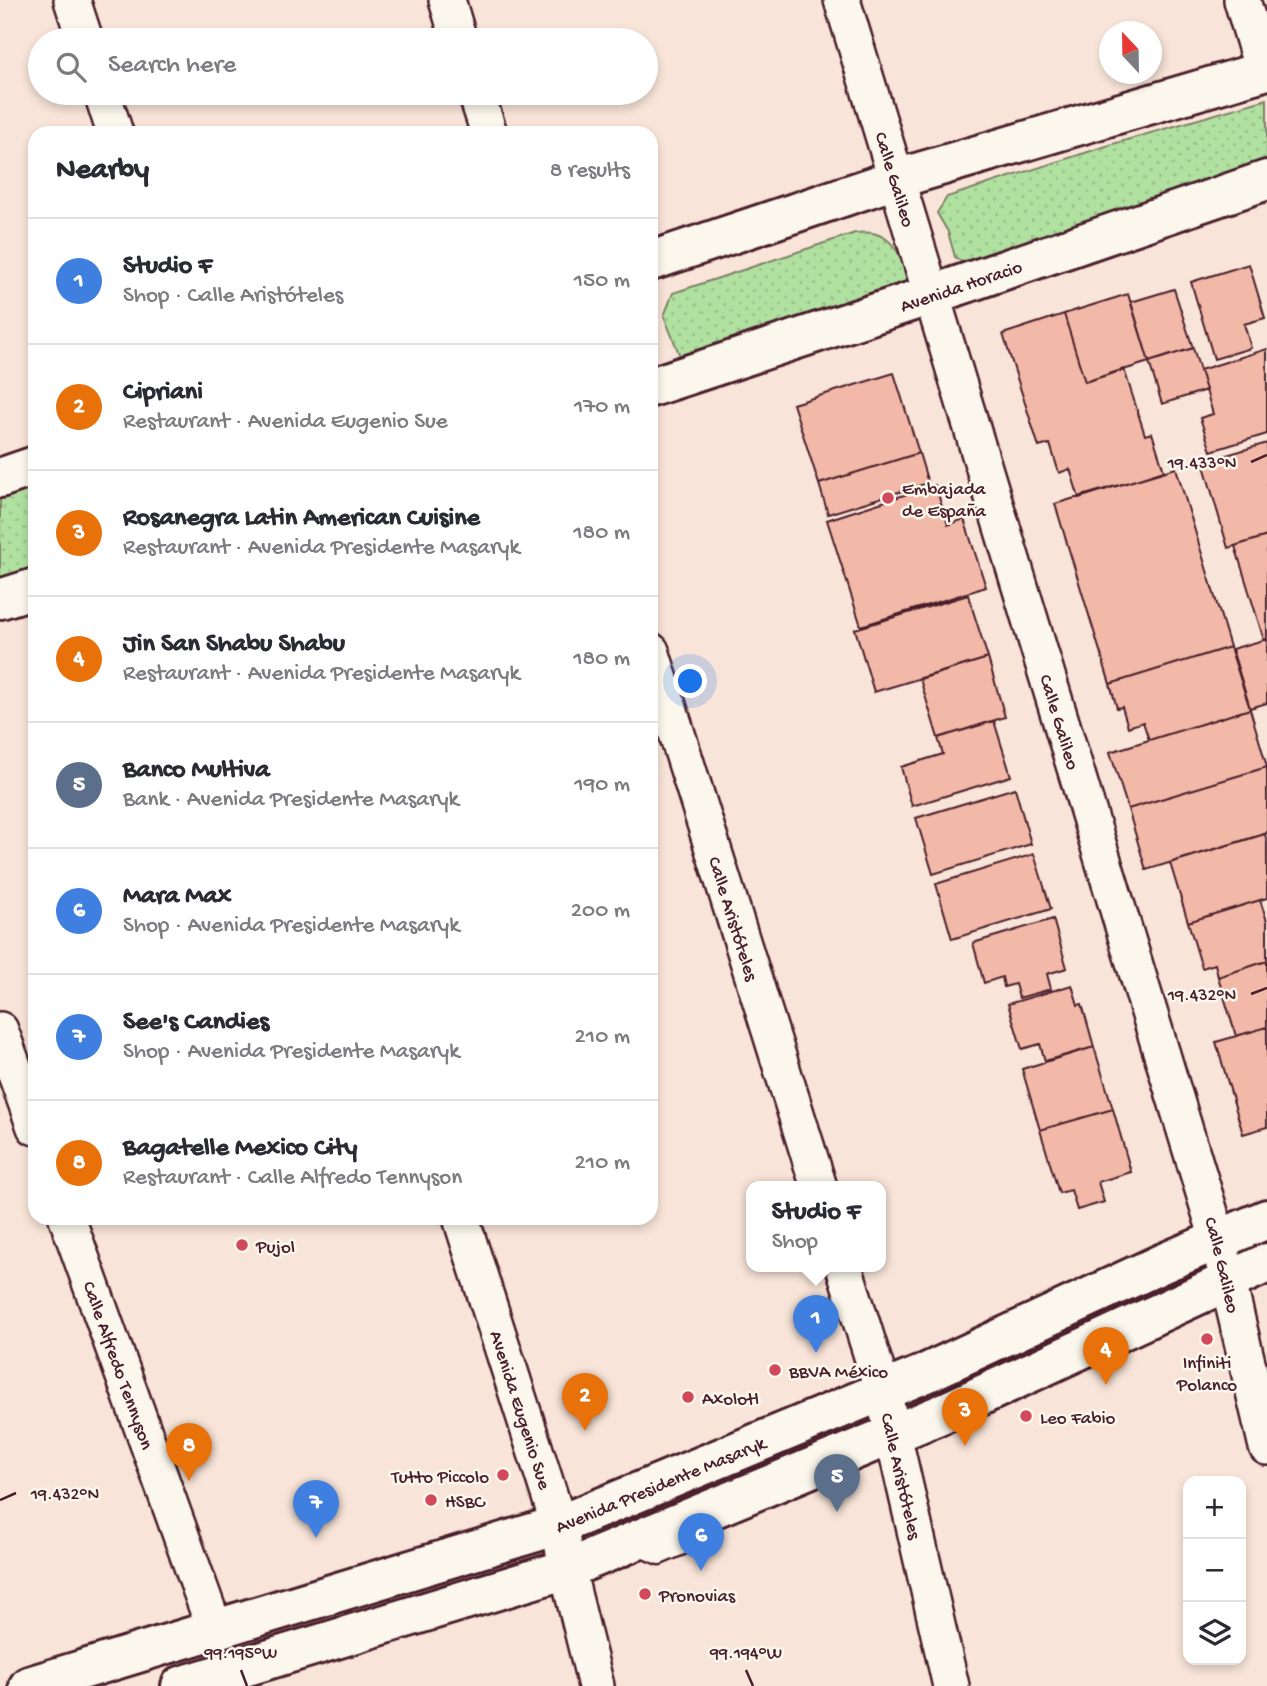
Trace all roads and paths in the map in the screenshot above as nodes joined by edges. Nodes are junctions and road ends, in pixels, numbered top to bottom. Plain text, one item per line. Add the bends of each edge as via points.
1 (72, 0) edge
2 (447, 0) edge
3 (842, 0) edge
4 (1242, 0) edge
5 (81, 28) edge
6 (455, 28) edge
7 (1265, 71) edge
8 (106, 105) edge
9 (480, 105) edge
10 (113, 126) edge
11 (487, 126) edge
12 (897, 179) junction
13 (1267, 180) edge
14 (658, 259) edge
15 (931, 295) junction
16 (658, 385) edge
17 (28, 468) edge
18 (0, 478) edge
19 (28, 590) edge
20 (0, 599) edge
21 (658, 673) edge
22 (0, 1030) edge
23 (28, 1108) edge
24 (817, 1181) edge
25 (1267, 1219) edge
26 (70, 1225) edge
27 (463, 1225) edge
28 (1218, 1238) junction
29 (1267, 1263) edge
30 (847, 1272) edge
31 (1228, 1281) junction
32 (883, 1391) junction
33 (893, 1434) junction
34 (1267, 1447) edge
35 (559, 1525) junction
36 (568, 1569) junction
37 (215, 1630) junction
38 (227, 1679) edge
39 (29, 1686) edge
40 (181, 1686) edge
41 (596, 1686) edge
42 (951, 1686) edge

1 - 5 street
2 - 6 street
3 - 12 street, Calle Galileo
4 - 7 street
7 - 12 street
8 - 10 street
9 - 11 street
12 - 14 street
12 - 15 street, Calle Galileo
13 - 15 street, Avenida Horacio
15 - 16 street, Avenida Horacio
15 - 28 street, Calle Galileo
17 - 18 street
19 - 20 street
21 - 24 street, Calle Aristóteles
22 - 23 street
25 - 28 street, Avenida Presidente Masaryk
26 - 37 street, Calle Alfredo Tennyson
27 - 35 street, Avenida Eugenio Sue
28 - 31 street, Calle Galileo
28 - 32 street, Avenida Presidente Masaryk
29 - 31 street
30 - 32 street, Calle Aristóteles
31 - 33 street
31 - 34 street, Calle Galileo
32 - 33 street, Calle Aristóteles
32 - 35 street, Avenida Presidente Masaryk
33 - 36 street
33 - 42 street, Calle Aristóteles
35 - 36 street, Avenida Eugenio Sue
35 - 37 street, Avenida Presidente Masaryk
36 - 38 street
36 - 41 street, Avenida Eugenio Sue
37 - 39 street, Avenida Presidente Masaryk
38 - 40 street

